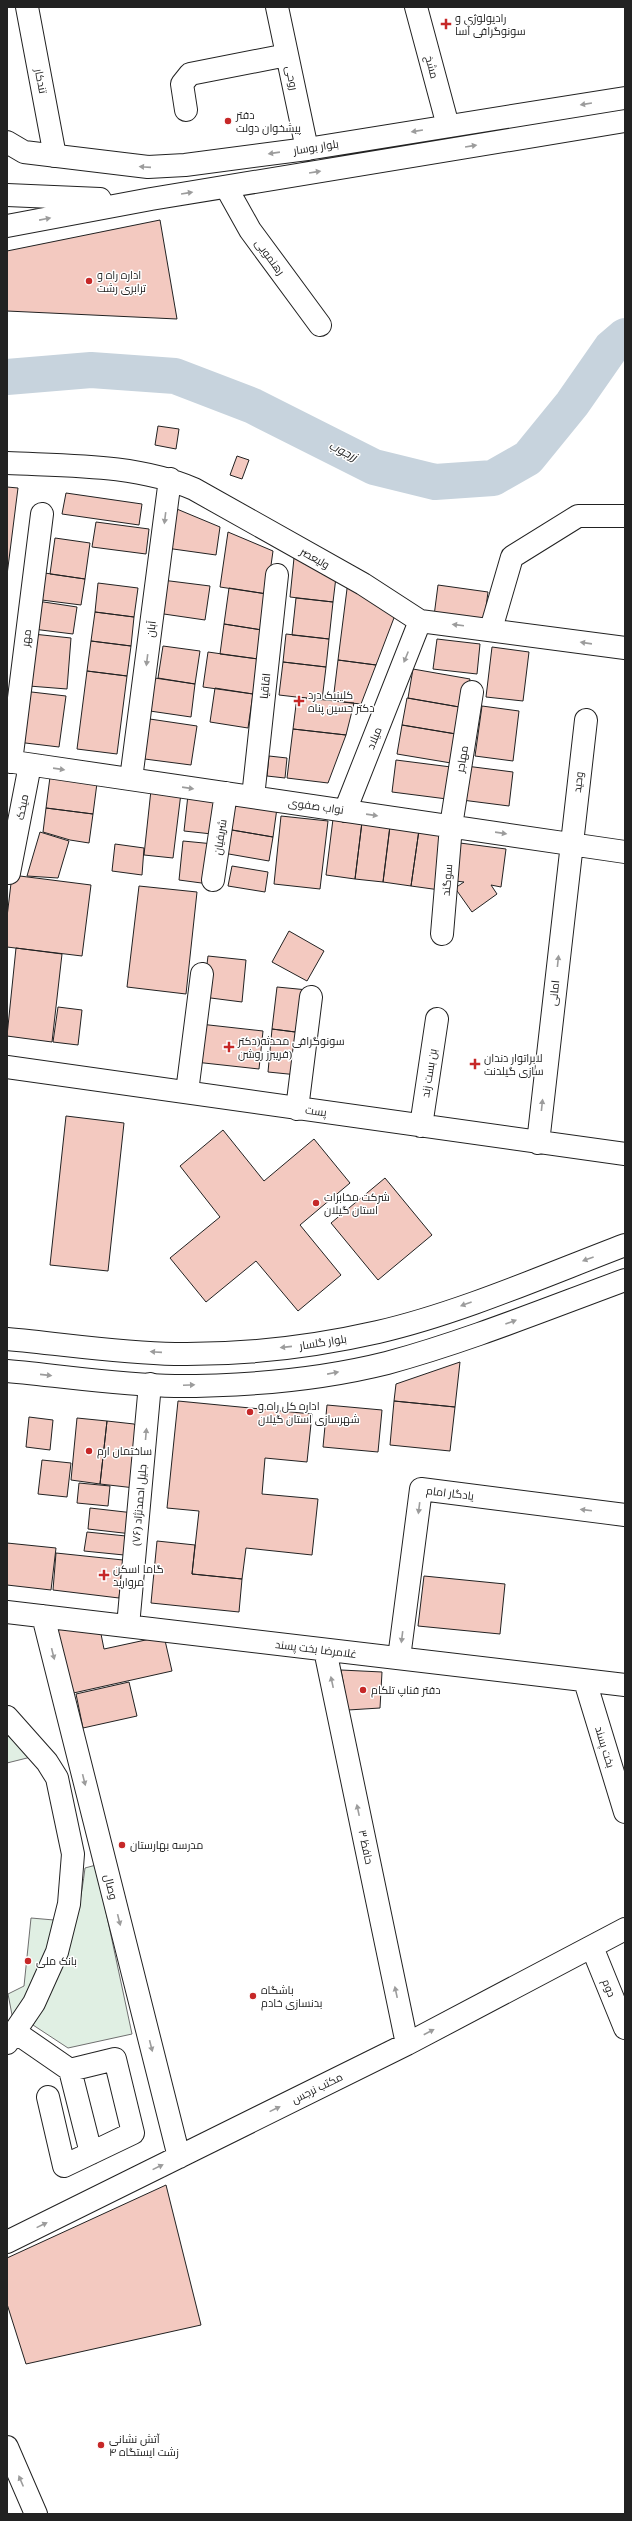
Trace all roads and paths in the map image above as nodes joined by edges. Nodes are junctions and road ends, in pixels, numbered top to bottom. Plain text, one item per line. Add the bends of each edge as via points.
1 (27, 7) edge
2 (277, 7) edge
3 (416, 7) edge
4 (287, 55) junction
5 (625, 98) edge
6 (186, 110) dead end
7 (625, 121) edge
8 (448, 126) junction
9 (12, 148) edge
10 (307, 149) junction
11 (55, 156) junction
12 (226, 186) junction
13 (7, 195) edge
14 (151, 198) junction
15 (7, 226) edge
16 (320, 325) dead end
17 (7, 463) edge
18 (170, 479) junction
19 (42, 514) dead end
20 (625, 516) edge
21 (277, 576) dead end
22 (420, 621) junction
23 (491, 629) junction
24 (625, 648) edge
25 (472, 692) dead end
26 (586, 720) dead end
27 (16, 763) edge
28 (131, 779) junction
29 (226, 793) junction
30 (253, 797) junction
31 (345, 811) junction
32 (451, 826) junction
33 (570, 844) junction
34 (625, 852) edge
35 (9, 873) dead end
36 (213, 880) dead end
37 (442, 934) dead end
38 (202, 974) dead end
39 (311, 997) dead end
40 (437, 1019) dead end
41 (7, 1067) edge
42 (187, 1092) junction
43 (297, 1109) junction
44 (421, 1126) junction
45 (538, 1143) junction
46 (625, 1154) edge
47 (625, 1246) edge
48 (625, 1280) edge
49 (7, 1339) edge
50 (7, 1371) edge
51 (150, 1384) junction
52 (625, 1515) edge
53 (7, 1612) edge
54 (44, 1616) junction
55 (128, 1626) junction
56 (325, 1650) junction
57 (399, 1658) junction
58 (585, 1681) junction
59 (625, 1686) edge
60 (7, 1717) edge
61 (625, 1812) edge
62 (625, 1929) edge
63 (592, 1947) junction
64 (625, 2028) edge
65 (11, 2037) edge
66 (407, 2044) junction
67 (70, 2070) junction
68 (48, 2097) dead end
69 (91, 2153) junction
70 (179, 2157) junction
71 (7, 2242) edge
72 (7, 2447) edge
73 (36, 2514) edge

1 - 11 street, تندکار
2 - 4 street, روحی
3 - 8 street, مشخ
4 - 6 street via 190,74 182,84
4 - 10 street, روحی
5 -> 8 street, بلوار بوسار
12 -> 7 street
8 -> 10 street, بلوار بوسار
9 - 11 street, بلوار بوسار
10 -> 11 street, بلوار بوسار via 185,165 148,167
14 -> 12 street
12 - 16 street, رهنمویی via 250,230
13 - 14 street via 103,200
15 -> 14 street
17 - 18 street, ولیعصر via 106,468
18 - 22 street, ولیعصر via 194,489 363,584
18 -> 28 street, آبان
19 - 27 street, مهر
20 - 23 street via 578,516 512,557
21 - 30 street, اقاقیا
23 -> 22 street, ولیعصر
22 -> 31 street, میلاد
24 -> 23 street, ولیعصر
25 - 32 street, مهاجر
26 - 33 street, وحید
27 -> 28 street, نواب صفوی
27 - 35 street, میخک
28 -> 29 street, نواب صفوی
29 - 30 street, نواب صفوی
29 - 36 street, شریفیان
30 - 31 street, نواب صفوی
31 -> 32 street, نواب صفوی
32 -> 33 street, نواب صفوی
32 - 37 street, سوگند
33 - 34 street, نواب صفوی
45 -> 33 street, امانی
38 - 42 street
39 - 43 street
40 - 44 street, بن بست زند
41 - 42 street, پست
42 - 43 street, پست
43 - 44 street, پست
44 - 45 street, پست
45 - 46 street, پست
47 -> 49 street, بلوار گلسار via 442,1313 379,1332 314,1344 245,1352 175,1354
51 -> 48 street via 247,1384 319,1376 386,1363 451,1344
50 -> 51 street
55 -> 51 street, جلیل احمدنژاد (۷۶)
52 -> 57 street, یادگار امام via 421,1489
53 - 54 street, غلامرضا بخت پسند
54 - 55 street, غلامرضا بخت پسند
54 -> 70 street, وصال
55 - 56 street, غلامرضا بخت پسند
56 - 57 street, غلامرضا بخت پسند
66 -> 56 street, حافظ ۳
57 - 58 street, غلامرضا بخت پسند
58 - 59 street, غلامرضا بخت پسند
58 - 61 street, بخت پسند
60 - 65 street via 47,1762 57,1778 73,1854 69,1904 57,1952 34,2003
62 - 63 street, مکتب نرجس
63 - 64 street, دوم
66 -> 63 street, مکتب نرجس
65 - 67 street
70 -> 66 street, مکتب نرجس
67 - 69 street
67 - 69 street via 115,2059 133,2133
68 - 69 street via 64,2166
71 -> 70 street, مکتب نرجس
73 -> 72 street

